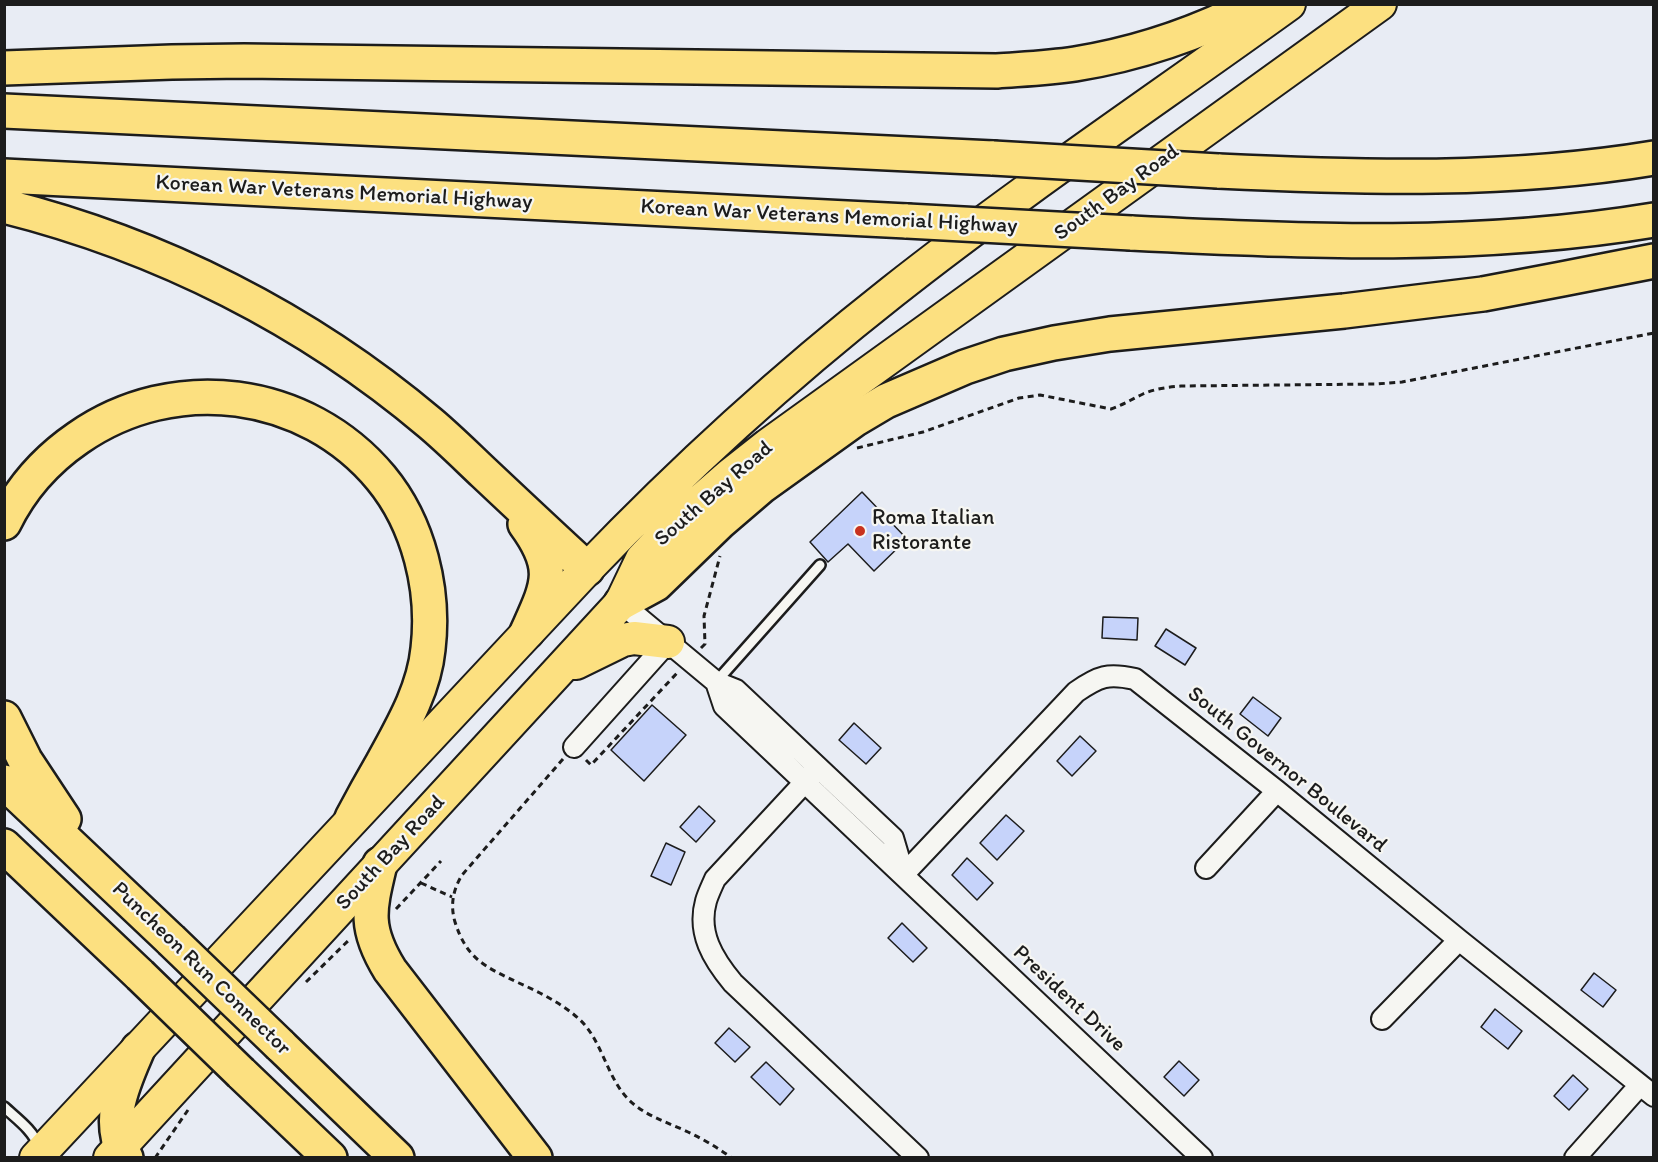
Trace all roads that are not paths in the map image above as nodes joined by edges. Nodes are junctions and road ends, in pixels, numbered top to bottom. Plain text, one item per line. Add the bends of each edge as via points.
1 (1255, 4) edge
2 (1289, 4) edge
3 (1380, 4) edge
4 (4, 68) edge
5 (4, 111) edge
6 (1653, 158) edge
7 (4, 176) edge
8 (4, 206) edge
9 (1653, 220) edge
10 (1653, 261) edge
11 (498, 486) junction
12 (4, 523) edge
13 (820, 566) dead end
14 (587, 569) junction
15 (621, 603) junction
16 (527, 632) junction
17 (668, 642) junction
18 (559, 671) junction
19 (716, 682) junction
20 (4, 718) edge
21 (574, 747) road end
22 (812, 775) junction
23 (4, 782) edge
24 (1277, 790) junction
25 (352, 818) junction
26 (4, 846) edge
27 (380, 864) junction
28 (1206, 868) dead end
29 (903, 875) junction
30 (114, 885) junction
31 (1459, 940) junction
32 (1382, 1019) dead end
33 (138, 1049) junction
34 (1647, 1090) edge
35 (4, 1107) edge
36 (119, 1154) edge
37 (40, 1156) edge
38 (330, 1158) edge
39 (397, 1158) edge
40 (535, 1158) edge
41 (918, 1158) edge
42 (1202, 1158) edge
43 (1575, 1158) edge

1 - 4 highway via 1203,28 1121,54 1076,64 997,71 256,61
2 - 14 highway, South Bay Road via 1024,192 890,293 730,429
3 - 15 highway, South Bay Road via 768,445 684,515 642,559
5 - 6 highway, bridge via 1358,177 1556,170
7 - 9 highway, Korean War Veterans Memorial Highway, bridge via 1296,241 1533,236
8 - 11 highway via 45,216 148,253 265,309 379,382 431,423
10 - 15 highway via 1483,294 1110,334 1004,354 886,401 845,426 762,486 656,584
11 - 14 highway
11 - 16 highway via 538,542 546,564 545,588
12 - 25 highway via 25,489 64,448 105,421 162,401 217,397 263,403 294,414 345,445 381,478 400,506 414,536 429,593 429,649 417,694
13 - 19 lane
14 - 15 highway
14 - 16 highway, South Bay Road
15 - 17 street, President Drive
15 - 18 highway, South Bay Road
16 - 25 highway, South Bay Road
17 - 18 highway via 623,640
17 - 19 street, President Drive
17 - 21 street
18 - 27 highway, South Bay Road
19 - 22 street, President Drive via 724,706
20 - 30 highway via 45,792
22 - 29 street, President Drive
22 - 41 street via 715,879 706,900 705,935 719,967 733,982
23 - 30 highway, Puncheon Run Connector
24 - 28 street
24 - 29 street, South Governor Boulevard via 1135,679 1104,676 1076,692
24 - 31 street, South Governor Boulevard
25 - 33 highway, South Bay Road
26 - 38 highway, Puncheon Run Connector, bridge
27 - 36 highway, South Bay Road
27 - 40 highway via 370,925 379,953
29 - 42 street, President Drive
30 - 39 highway, Puncheon Run Connector, bridge
31 - 32 street
31 - 34 street, South Governor Boulevard
33 - 36 highway via 117,1106
33 - 37 highway, South Bay Road
34 - 43 street
35 - 37 lane via 37,1139

